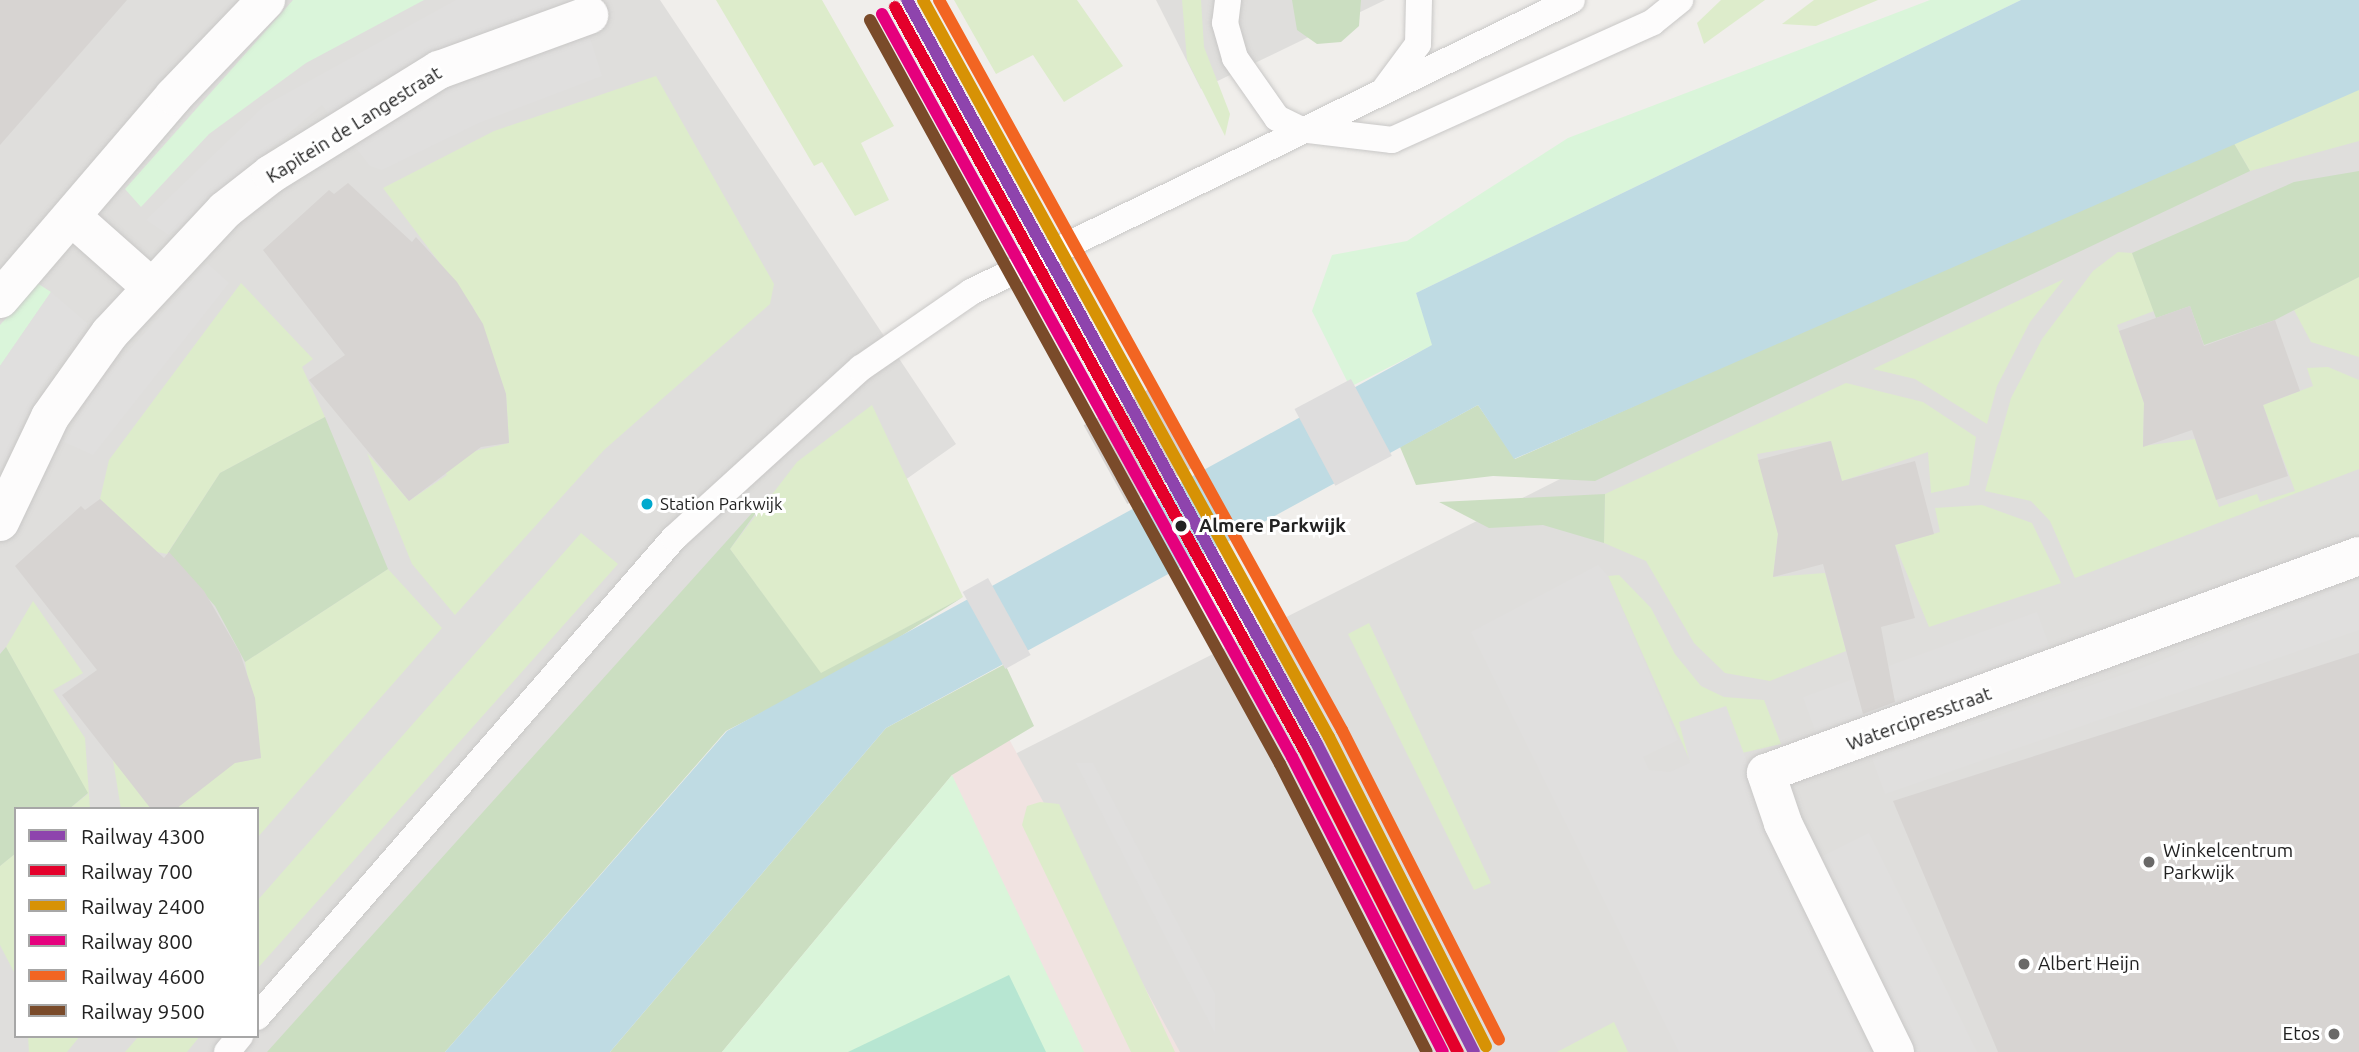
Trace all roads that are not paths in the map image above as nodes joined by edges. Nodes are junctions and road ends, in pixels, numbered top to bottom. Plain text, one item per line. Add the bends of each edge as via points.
1 (266, 0) edge
2 (1228, 0) edge
3 (1419, 0) edge
4 (1572, 0) edge
5 (1680, 0) edge
6 (589, 15) dead end
7 (1380, 94) junction
8 (1300, 129) junction
9 (72, 217) junction
10 (150, 286) junction
11 (0, 299) edge
12 (0, 522) edge
13 (2359, 556) edge
14 (259, 1015) edge
15 (238, 1038) edge
16 (227, 1052) edge
17 (1895, 1052) edge

1 - 9 street
2 - 8 lane via 1225,23 1235,58 1277,118
3 - 7 lane via 1418,44
4 - 7 lane
5 - 8 lane via 1653,22 1392,140
6 - 10 street, Kapitein de Langestraat via 439,70 345,127 225,211
7 - 8 lane
8 - 14 lane via 971,292 907,332 763,450 674,538
9 - 10 street
9 - 11 street
10 - 12 street, Kapitein de Langestraat via 50,417
13 - 17 street, Watercipresstraat via 1766,773 1783,822
15 - 16 lane

